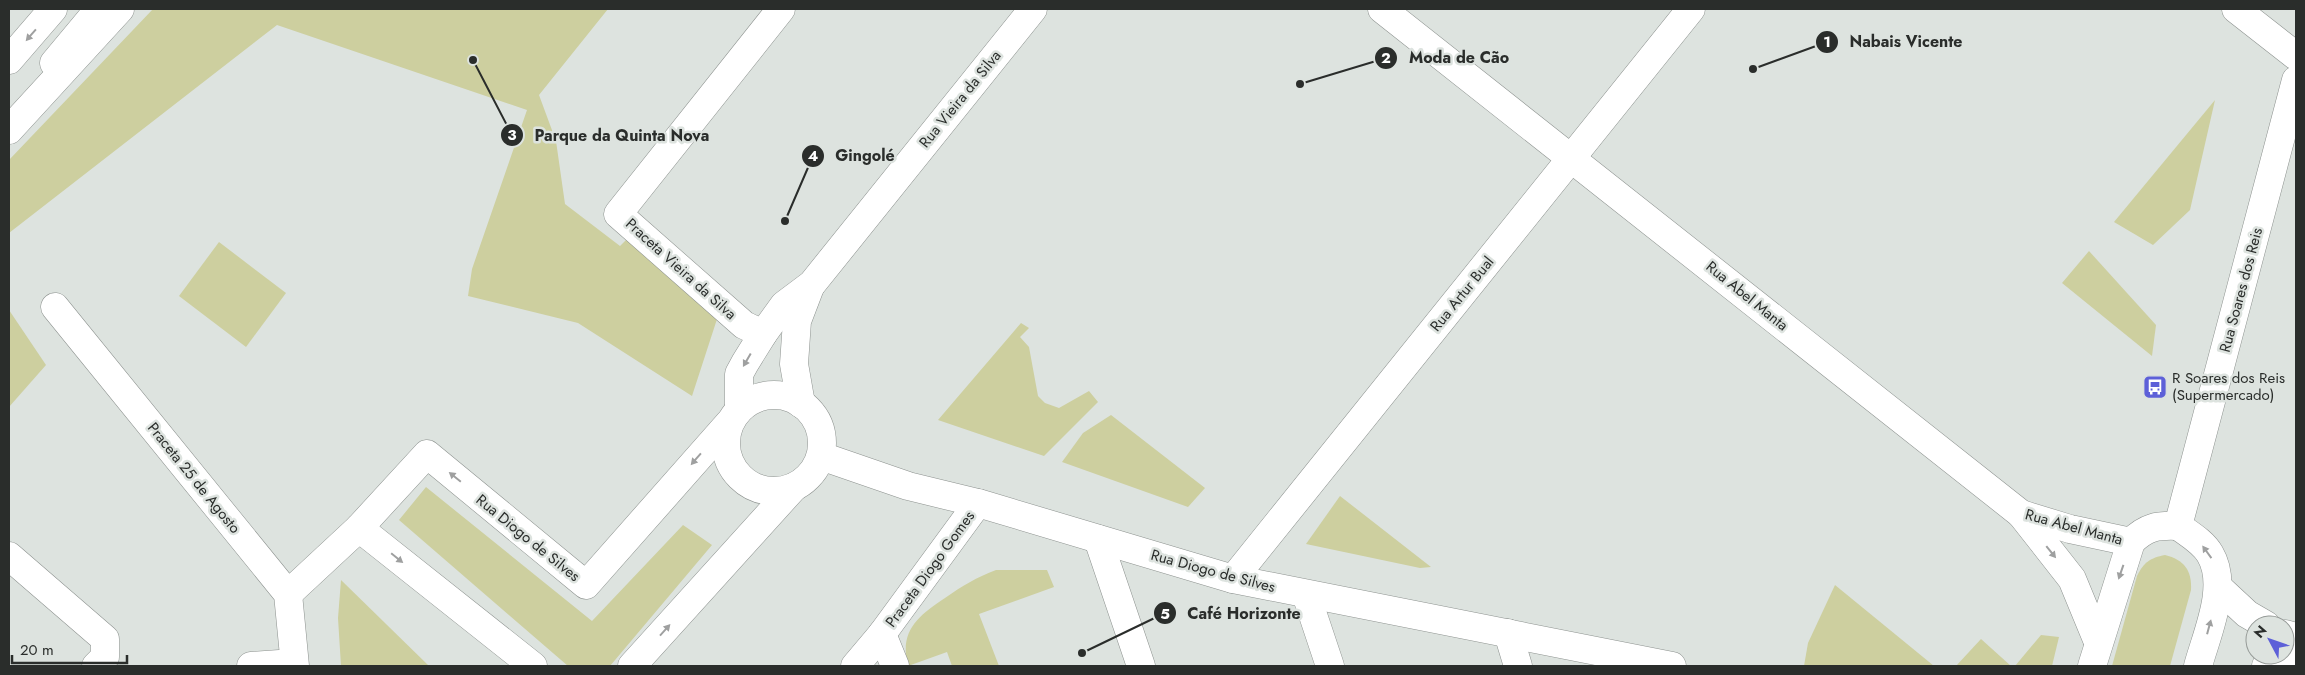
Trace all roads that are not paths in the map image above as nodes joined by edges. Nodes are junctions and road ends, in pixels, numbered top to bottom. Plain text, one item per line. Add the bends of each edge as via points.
1 (53, 9) edge
2 (99, 9) edge
3 (120, 9) edge
4 (781, 9) edge
5 (1033, 9) edge
6 (1382, 9) edge
7 (1692, 9) edge
8 (2236, 9) edge
9 (2296, 56) edge
10 (9, 60) edge
11 (2296, 80) edge
12 (9, 116) edge
13 (9, 130) edge
14 (1572, 157) junction
15 (812, 284) junction
16 (55, 306) dead end
17 (762, 334) junction
18 (801, 404) junction
19 (734, 416) junction
20 (821, 456) junction
21 (794, 487) junction
22 (978, 503) junction
23 (2021, 514) junction
24 (2178, 526) junction
25 (358, 528) junction
26 (1098, 539) junction
27 (2131, 542) junction
28 (9, 556) edge
29 (1233, 579) junction
30 (2219, 588) junction
31 (288, 594) junction
32 (1306, 594) junction
33 (2250, 615) edge
34 (1508, 633) junction
35 (882, 634) junction
36 (2095, 654) edge
37 (2296, 655) edge
38 (107, 663) edge
39 (295, 664) edge
40 (251, 666) edge
41 (533, 666) edge
42 (632, 666) edge
43 (855, 666) edge
44 (894, 666) edge
45 (1141, 666) edge
46 (1330, 666) edge
47 (1518, 666) edge
48 (1672, 666) edge
49 (2198, 666) edge
50 (2266, 666) edge

1 -> 10 main road
2 - 12 main road
3 - 13 main road
4 - 17 main road, Praceta Vieira da Silva via 618,214 744,325
5 - 15 main road, Rua Vieira da Silva
6 - 14 main road, Rua Abel Manta
7 - 14 main road, Rua Artur Bual
8 - 9 main road
11 - 24 main road, Rua Soares dos Reis
14 - 23 main road, Rua Abel Manta
14 - 29 main road, Rua Artur Bual
15 - 17 main road, Rua Vieira da Silva via 784,305
15 - 18 main road, Rua Vieira da Silva via 797,321 794,364
16 - 31 main road, Praceta 25 de Agosto
17 -> 19 main road, Rua Vieira da Silva via 739,374
18 - 19 main road, Rua Diogo de Silves via 786,396 769,395 753,400
18 - 20 main road, Rua Diogo de Silves via 819,426
19 - 21 main road via 725,439 727,456 734,472 746,484 761,490 778,492
19 -> 25 main road, Rua Diogo de Silves via 586,585 426,454
20 - 21 main road via 815,469
20 - 22 main road, Rua Diogo de Silves via 908,486
42 -> 21 main road
22 - 26 main road, Rua Diogo de Silves
22 - 35 main road, Praceta Diogo Gomes
23 - 27 main road, Rua Abel Manta via 2070,530
23 -> 36 main road via 2072,579
24 - 27 main road via 2158,525 2142,531
30 -> 24 main road via 2217,568 2210,553
25 - 31 main road, Rua Diogo de Silves
25 -> 41 main road
26 - 29 main road, Rua Diogo de Silves
26 - 45 main road
27 -> 36 main road
28 - 38 main road via 105,639
29 - 32 main road, Rua Diogo de Silves
30 - 33 main road
49 -> 30 main road
31 - 39 main road
32 - 34 main road, Rua Diogo de Silves
32 - 46 main road
34 - 47 main road
34 - 48 main road, Rua Diogo de Silves
35 - 43 main road, Praceta Diogo Gomes
35 - 44 main road, Praceta Diogo Gomes
37 - 50 main road
39 - 40 main road

